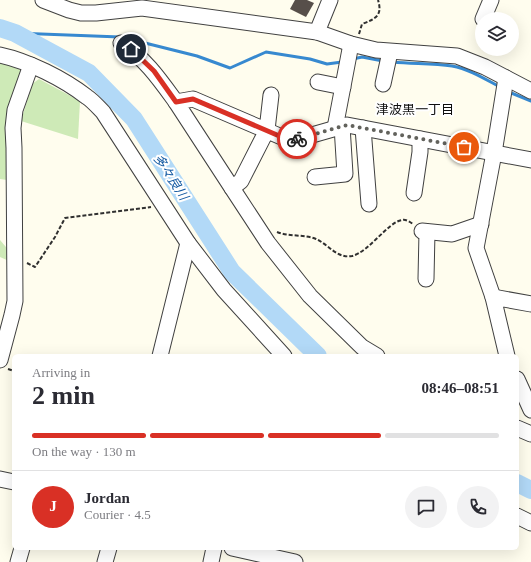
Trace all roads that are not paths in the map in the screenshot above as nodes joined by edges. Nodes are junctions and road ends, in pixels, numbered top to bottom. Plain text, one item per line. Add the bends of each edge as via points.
1 (43, 0) edge
2 (330, 0) edge
3 (491, 0) edge
4 (146, 4) edge
5 (486, 12) edge
6 (317, 32) junction
7 (121, 43) dead end
8 (354, 45) junction
9 (390, 52) junction
10 (0, 55) edge
11 (31, 65) junction
12 (506, 78) junction
13 (318, 82) dead end
14 (384, 84) dead end
15 (343, 87) junction
16 (531, 91) edge
17 (271, 95) dead end
18 (176, 102) junction
19 (338, 128) junction
20 (363, 128) junction
21 (267, 130) junction
22 (420, 139) junction
23 (494, 153) junction
24 (531, 160) edge
25 (315, 177) dead end
26 (232, 188) junction
27 (414, 193) dead end
28 (369, 204) dead end
29 (481, 224) junction
30 (188, 243) junction
31 (426, 280) dead end
32 (492, 297) junction
33 (531, 304) edge
34 (160, 354) edge
35 (282, 354) edge
36 (374, 354) edge
37 (506, 354) edge
38 (0, 360) edge
39 (519, 383) edge
40 (531, 410) edge
41 (519, 429) edge
42 (531, 434) edge
43 (0, 479) edge
44 (12, 482) edge
45 (519, 517) edge
46 (531, 523) edge
47 (21, 550) edge
48 (108, 550) edge
49 (214, 550) edge
50 (245, 550) edge
51 (290, 557) edge
52 (18, 562) edge
53 (105, 562) edge
54 (211, 562) edge

1 - 4 street via 81,13 96,13
2 - 6 street
3 - 5 street
4 - 6 street
6 - 8 street
7 - 18 street via 154,71
8 - 9 street
8 - 15 street
9 - 12 street via 457,56
9 - 14 street
10 - 11 street
11 - 30 street via 72,86 103,112
11 - 38 street via 15,110 13,128 14,301
12 - 16 street
12 - 23 street
13 - 15 street
15 - 19 street
17 - 21 street
18 - 21 street via 193,99
18 - 26 street
19 - 20 street via 347,125
19 - 21 street via 291,141
19 - 25 street via 345,174
20 - 22 street
20 - 28 street
21 - 26 street via 240,181
22 - 23 street
22 - 27 street
23 - 24 street
23 - 29 street
26 - 36 street via 268,243 310,296 362,347
29 - 31 street via 452,234 424,231
29 - 32 street via 476,248
30 - 34 street
30 - 35 street via 224,290
32 - 33 street
32 - 37 street
39 - 40 street
41 - 42 street
43 - 44 street
45 - 46 street
47 - 52 street
48 - 53 street
49 - 54 street
50 - 51 street

